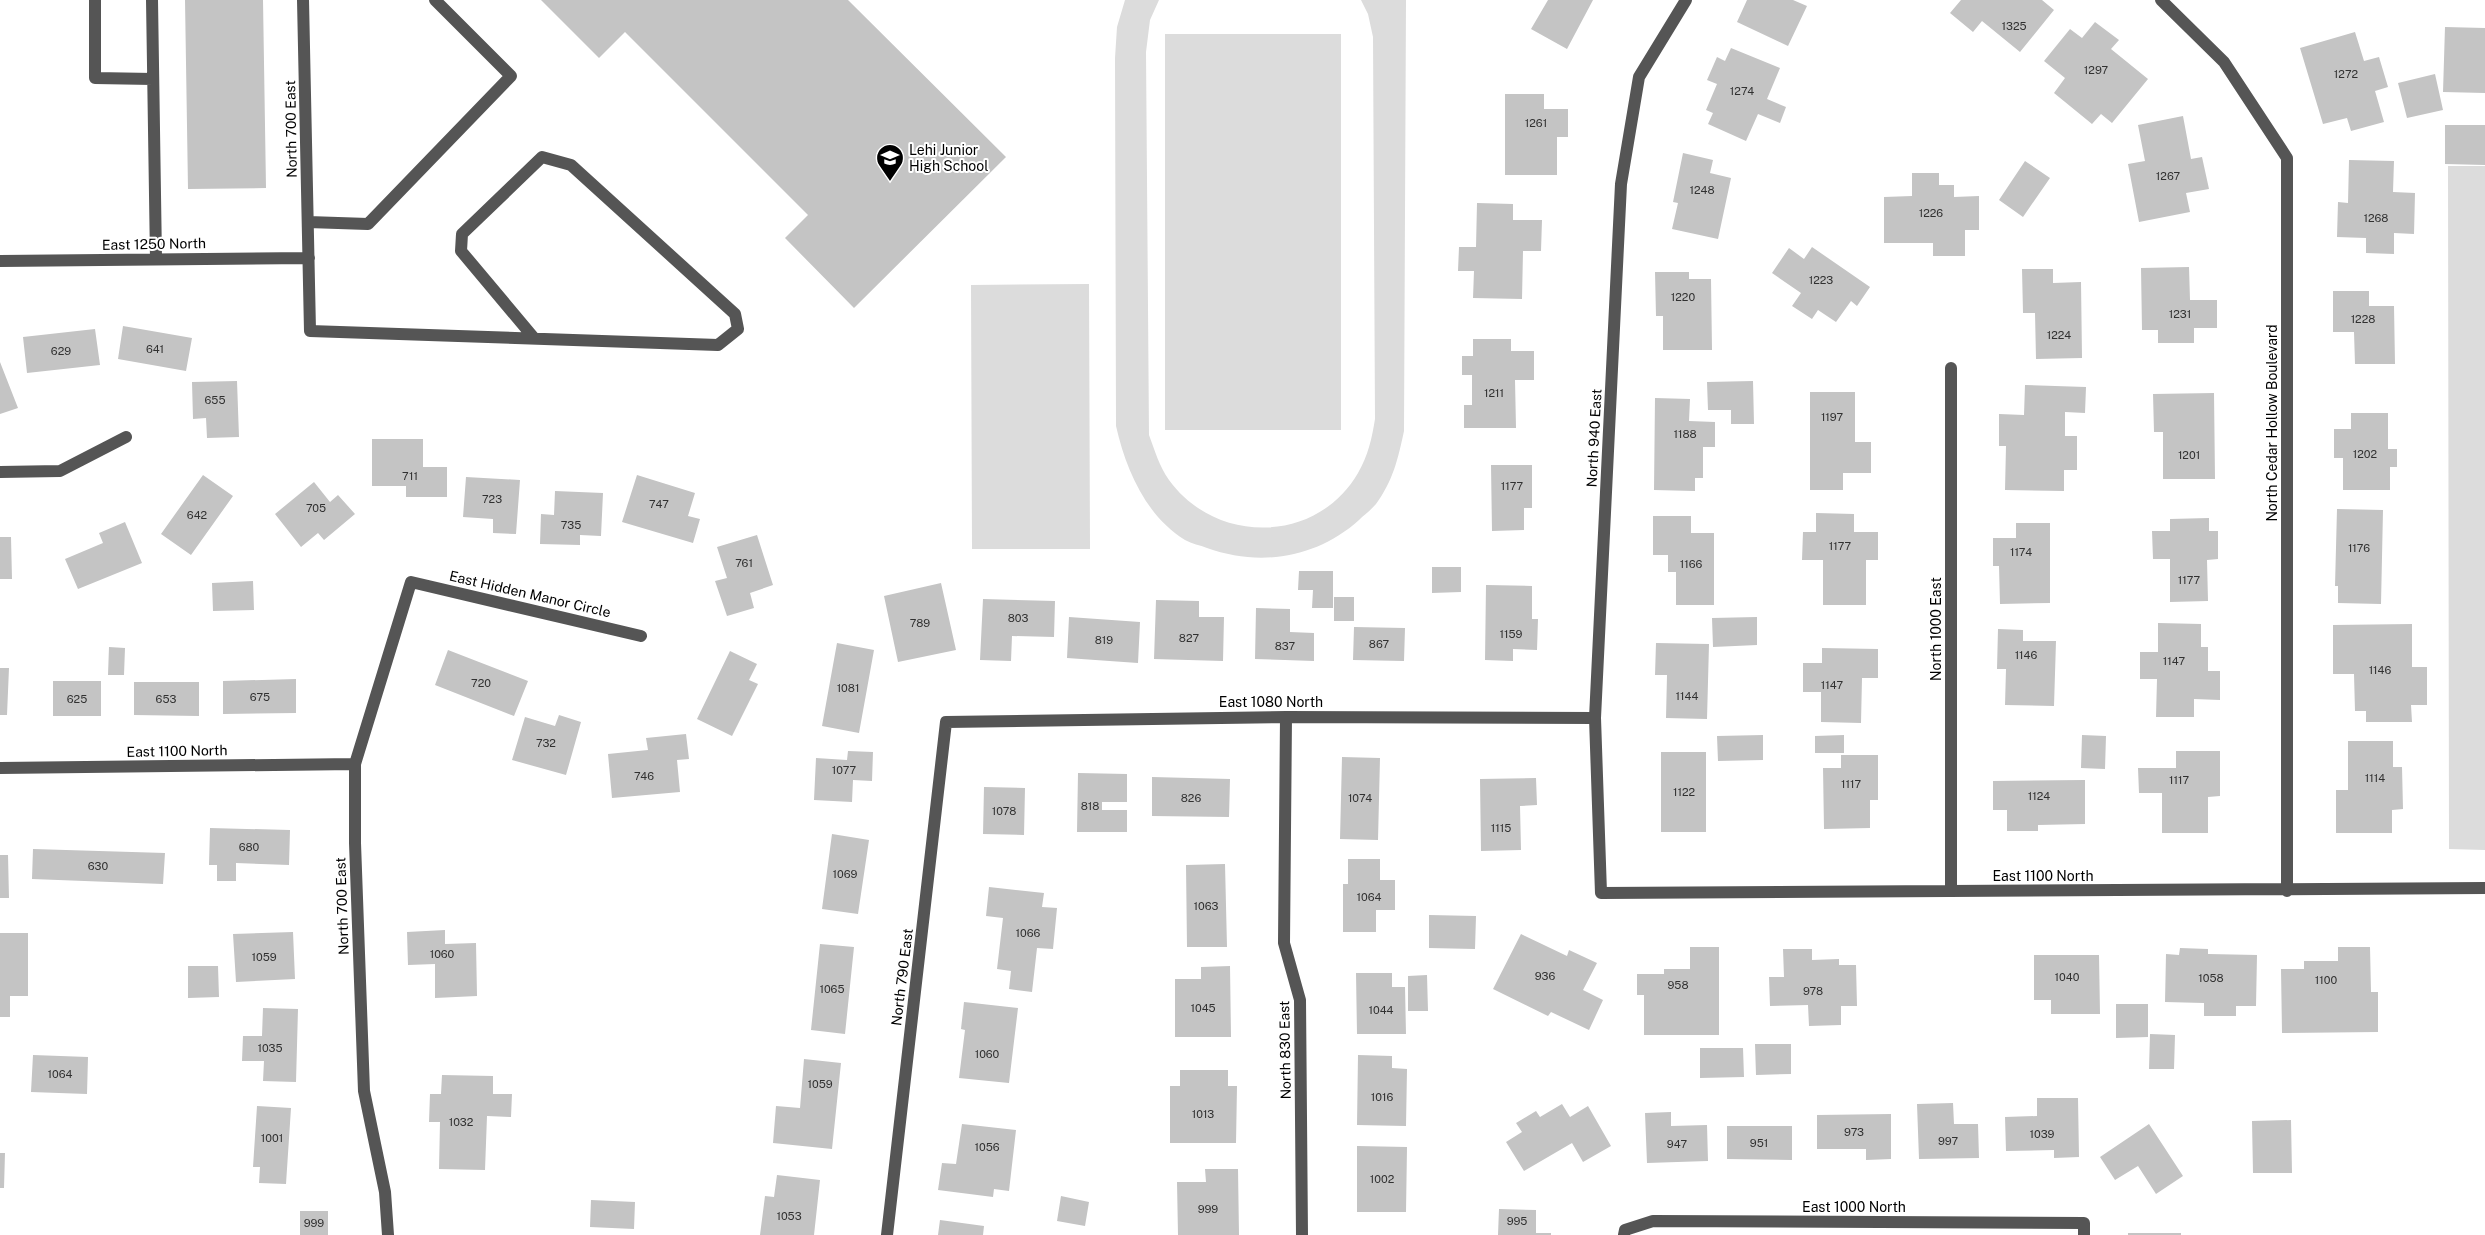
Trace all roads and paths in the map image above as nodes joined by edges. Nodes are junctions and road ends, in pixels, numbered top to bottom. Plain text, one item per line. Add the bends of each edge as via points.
1 (95, 0) edge
2 (152, 0) edge
3 (303, 0) edge
4 (435, 0) edge
5 (1686, 0) edge
6 (2161, 0) edge
7 (153, 79) junction
8 (308, 222) junction
9 (309, 258) junction
10 (156, 259) junction
11 (0, 261) edge
12 (534, 338) junction
13 (1951, 368) dead end
14 (126, 437) dead end
15 (0, 472) edge
16 (411, 582) joint
17 (642, 636) dead end
18 (1286, 717) junction
19 (1595, 718) junction
20 (946, 722) joint
21 (355, 764) junction
22 (0, 768) edge
23 (2485, 888) edge
24 (1951, 891) junction
25 (2287, 891) junction
26 (1601, 893) joint
27 (2084, 1229) edge
28 (1625, 1233) edge
29 (388, 1235) edge
30 (887, 1235) edge
31 (1302, 1235) edge

1 - 7 street via 95,78
2 - 7 street
3 - 8 street, North 700 East
4 - 8 street via 511,76 368,224
5 - 19 street, North 940 East via 1639,77 1621,184
6 - 25 street, North Cedar Hollow Boulevard via 2224,62 2287,158
7 - 10 street
8 - 9 street, North 700 East
9 - 10 street, East 1250 North
9 - 12 street, North 700 East via 310,331
10 - 11 street, East 1250 North
12 - 12 street via 461,251 462,234 542,157 571,165 735,314 738,329 718,345
13 - 24 street, North 1000 East
14 - 15 street via 60,471
16 - 17 street, East Hidden Manor Circle
16 - 21 street, North 700 East
18 - 19 street, East 1080 North
18 - 20 street, East 1080 North
18 - 31 street, North 830 East via 1284,943 1300,1000
19 - 26 street, North 940 East
20 - 30 street, North 790 East
21 - 22 street, East 1100 North
21 - 29 street, North 700 East via 364,1091 385,1192
23 - 25 street, East 1100 North
24 - 25 street, East 1100 North
24 - 26 street, East 1100 North
27 - 28 street, East 1000 North via 1653,1221

